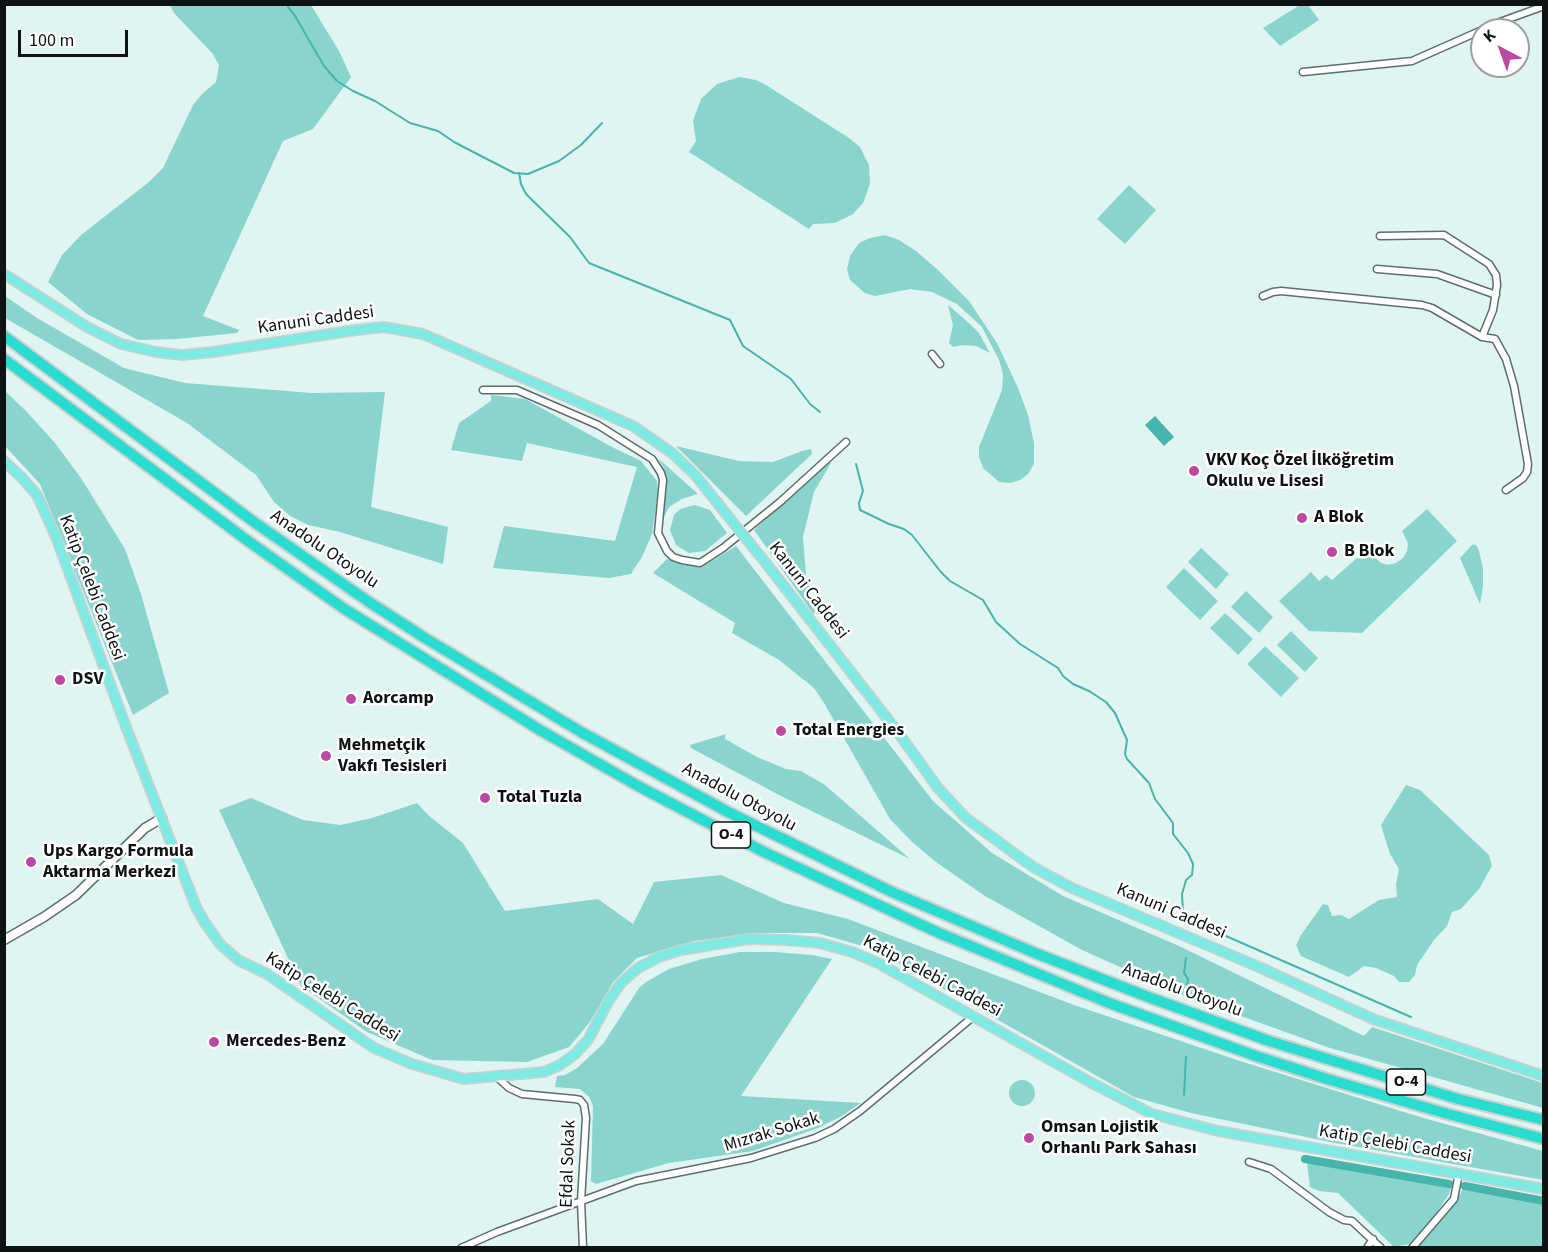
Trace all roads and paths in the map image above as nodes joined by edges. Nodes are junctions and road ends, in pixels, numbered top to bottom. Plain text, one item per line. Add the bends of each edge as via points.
1 (1544, 6) edge
2 (1303, 72) dead end
3 (1380, 236) dead end
4 (1377, 269) dead end
5 (4, 274) edge
6 (1496, 295) junction
7 (1263, 296) dead end
8 (4, 336) edge
9 (1482, 338) junction
10 (932, 354) dead end
11 (4, 359) edge
12 (940, 364) dead end
13 (483, 390) dead end
14 (846, 442) dead end
15 (4, 460) edge
16 (1506, 490) dead end
17 (162, 818) junction
18 (4, 940) edge
19 (974, 1016) junction
20 (1544, 1076) edge
21 (497, 1077) junction
22 (1544, 1120) edge
23 (1544, 1139) edge
24 (1248, 1162) dead end
25 (1459, 1173) junction
26 (1544, 1189) edge
27 (581, 1201) junction
28 (1373, 1239) junction
29 (461, 1248) edge
30 (583, 1248) edge
31 (1367, 1248) edge
32 (1381, 1248) edge
33 (1412, 1248) edge

1 - 2 street via 1412,61
3 - 6 street via 1435,234 1451,238 1492,267 1497,280
4 - 6 street via 1430,273
5 - 20 main road, Kanuni Caddesi, bridge via 121,344 182,355 384,327 423,334 633,426 672,453 696,476 938,788 966,818 1033,867 1072,888 1373,1018
6 - 9 street
7 - 9 street via 1281,291 1422,305
8 - 22 highway, Anadolu Otoyolu / O-4 via 254,522 406,626 581,732 741,818 931,909 1151,998 1280,1044 1458,1099
9 - 16 street via 1495,339 1506,359 1528,464 1522,478
10 - 12 street
11 - 23 highway, Anadolu Otoyolu / O-4 via 343,608 540,730 764,852 939,933 1110,1004 1327,1079
13 - 14 street via 517,390 598,425 652,459 663,480 658,533 667,551 682,560 700,563 780,502
15 - 17 main road, Katip Çelebi Caddesi via 37,495 56,537
17 - 18 street via 145,828 76,895
17 - 21 main road, Katip Çelebi Caddesi via 196,907 215,938 238,960 267,974 374,1048 464,1079
19 - 21 main road, Katip Çelebi Caddesi via 852,952 820,943 748,939 681,950 638,968 621,983 588,1040 575,1054 544,1072
19 - 25 main road, Katip Çelebi Caddesi via 1152,1114 1218,1131
19 - 27 street, Mızrak Sokak via 860,1112 834,1129 763,1155 654,1176
21 - 27 street, Efdal Sokak via 522,1094 580,1100 584,1105
24 - 28 street via 1271,1169
25 - 26 main road, Katip Çelebi Caddesi
25 - 33 street via 1454,1199
27 - 29 street, Mızrak Sokak
27 - 30 street, Efdal Sokak
28 - 31 street
28 - 32 street

